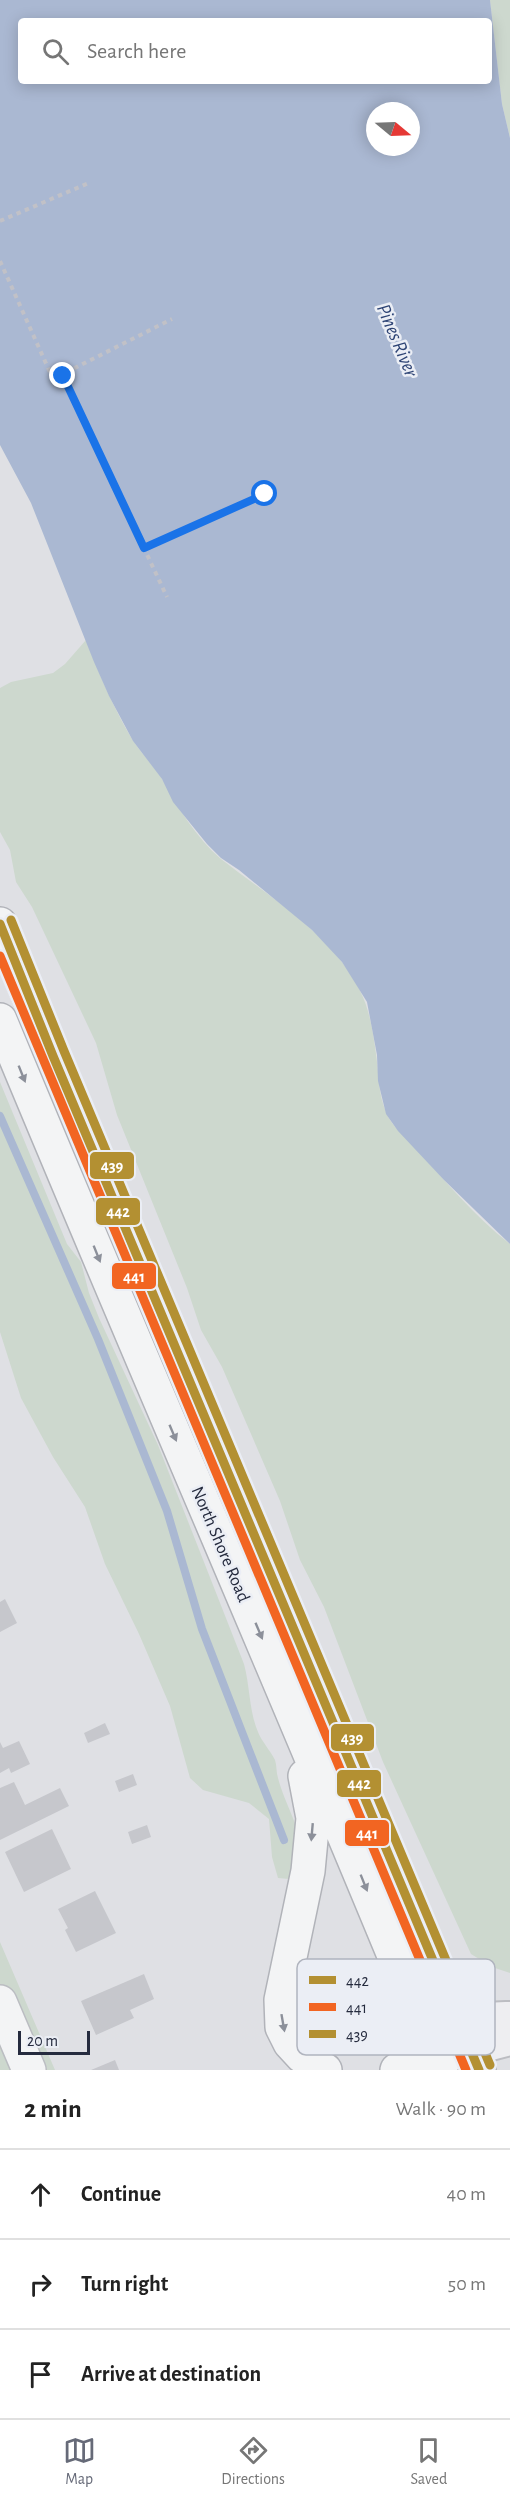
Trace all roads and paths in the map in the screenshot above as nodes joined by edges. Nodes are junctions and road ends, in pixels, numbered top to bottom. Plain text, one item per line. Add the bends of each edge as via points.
1 (91, 182) dead end
2 (0, 221) edge
3 (0, 261) edge
4 (172, 319) dead end
5 (63, 376) dead end
6 (265, 494) dead end
7 (144, 548) junction
8 (167, 597) dead end
9 (0, 924) edge
10 (0, 1020) edge
11 (294, 1712) junction
12 (396, 1959) edge
13 (432, 1959) edge
14 (0, 2002) edge
15 (510, 2016) edge
16 (495, 2017) edge
17 (510, 2042) edge
18 (495, 2045) edge
19 (297, 2051) edge
20 (301, 2055) edge
21 (436, 2057) edge
22 (29, 2070) edge
23 (326, 2070) edge
24 (398, 2070) edge

1 - 2 path
3 - 4 path via 53,379
5 - 7 path
6 - 7 path
7 - 8 path
9 - 13 main road, North Shore Road
10 -> 11 main road, North Shore Road
11 -> 12 main road, North Shore Road
11 -> 19 main road via 313,1818 308,1871 281,2000 282,2027
14 - 22 main road
15 - 16 street
17 - 18 street
20 -> 23 main road
21 - 24 main road

